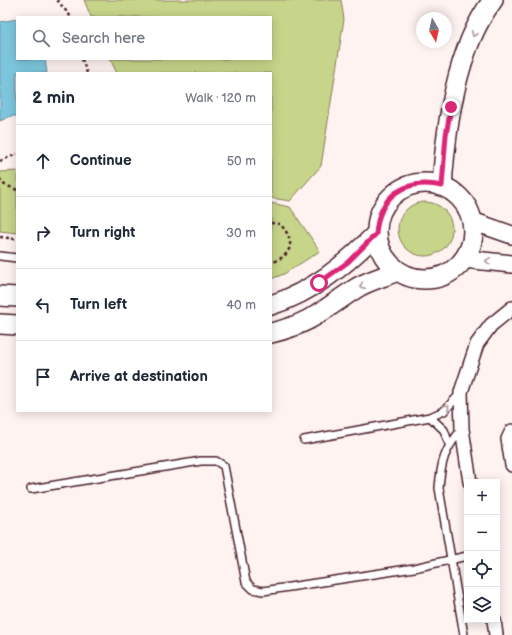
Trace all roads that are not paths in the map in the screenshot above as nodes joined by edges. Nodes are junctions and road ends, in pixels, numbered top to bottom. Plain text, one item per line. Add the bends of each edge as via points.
1 (493, 0) edge
2 (442, 186) junction
3 (472, 221) junction
4 (376, 234) junction
5 (512, 234) edge
6 (0, 256) edge
7 (16, 258) edge
8 (464, 259) junction
9 (511, 267) edge
10 (397, 271) junction
11 (0, 296) edge
12 (16, 297) edge
13 (272, 305) edge
14 (512, 306) edge
15 (0, 324) edge
16 (16, 325) edge
17 (272, 333) edge
18 (461, 392) junction
19 (430, 417) junction
20 (462, 429) junction
21 (510, 435) edge
22 (304, 440) dead end
23 (449, 444) junction
24 (512, 466) edge
25 (470, 479) edge
26 (31, 489) dead end
27 (464, 557) edge
28 (451, 560) junction
29 (494, 623) edge
30 (464, 635) edge
31 (496, 635) edge

1 -> 2 main road via 473,34 451,107
2 - 3 main road via 462,199
2 - 4 main road via 414,184 400,189 382,208
3 - 5 street
3 - 8 main road via 472,241
4 - 10 main road via 387,261
4 - 13 main road via 348,262 319,283
6 - 7 lane
9 -> 8 street
8 - 10 main road via 454,270 440,277 411,277
10 -> 17 main road via 356,288 320,314 292,328
11 - 12 main road
14 - 18 street via 491,325 477,344
15 - 16 main road
19 -> 18 lane via 444,411
18 - 20 street
19 - 22 lane
19 - 23 lane via 444,430
20 - 23 lane
20 - 25 street
21 - 24 street
23 - 28 lane via 440,469 439,488
26 - 28 lane via 216,460 224,466 246,582 254,589 263,591
27 - 28 lane
28 - 30 lane
29 - 31 street

